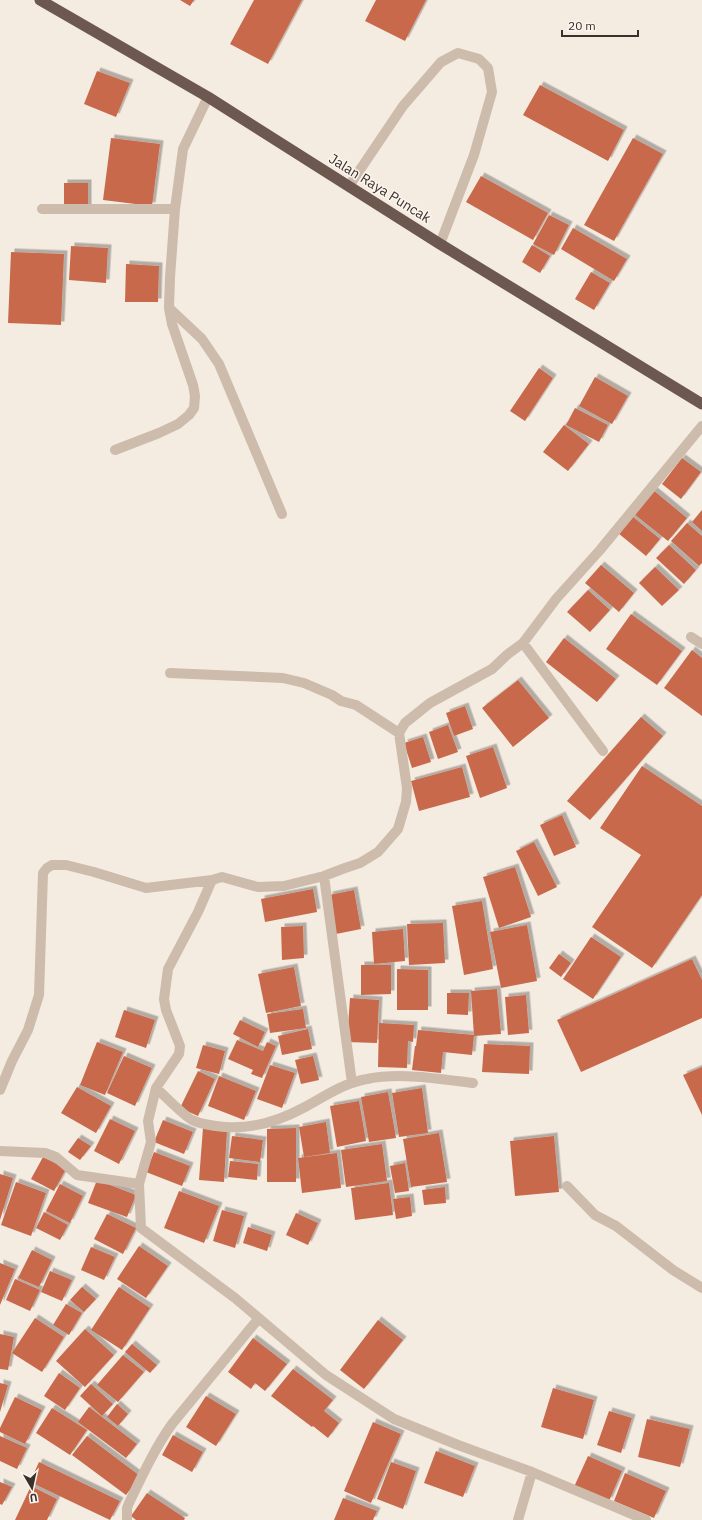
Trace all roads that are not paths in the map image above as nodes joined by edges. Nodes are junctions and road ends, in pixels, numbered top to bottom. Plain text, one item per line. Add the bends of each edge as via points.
1 (40, 0) edge
2 (208, 97) junction
3 (349, 186) junction
4 (175, 209) junction
5 (42, 210) dead end
6 (440, 244) junction
7 (169, 308) junction
8 (702, 404) edge
9 (702, 426) edge
10 (115, 450) dead end
11 (282, 514) dead end
12 (691, 637) dead end
13 (523, 643) junction
14 (702, 644) edge
15 (170, 672) dead end
16 (399, 733) junction
17 (603, 751) dead end
18 (324, 876) junction
19 (212, 880) junction
20 (352, 1083) junction
21 (473, 1083) dead end
22 (156, 1088) junction
23 (0, 1090) edge
24 (0, 1151) edge
25 (139, 1184) junction
26 (567, 1186) dead end
27 (702, 1288) edge
28 (259, 1318) junction
29 (532, 1472) junction
30 (126, 1520) edge
31 (518, 1520) edge
32 (646, 1520) edge

1 - 2 highway, Jalan Raya Puncak
2 - 3 highway, Jalan Raya Puncak
2 - 4 street via 183,149
3 - 6 highway, Jalan Raya Puncak
3 - 6 street via 403,106 441,62 458,53 479,59 488,68 492,92 474,155
4 - 5 street
4 - 7 street
6 - 8 highway, Jalan Raya Puncak
7 - 10 street via 193,385 194,408 178,424
7 - 11 street via 202,339 219,364
9 - 13 street via 600,550 556,599
12 - 14 street
13 - 16 street via 492,669 425,707 405,723
13 - 17 street
15 - 16 street via 283,678 304,683 341,701 356,705
16 - 18 street via 407,788 406,802 398,829 378,852
18 - 19 street via 270,887 258,887 222,877
18 - 20 street
19 - 22 street via 168,969 164,999 180,1049
19 - 23 street via 146,888 66,865 52,865 47,868 43,873 39,995 28,1030
20 - 21 street via 390,1077
20 - 22 street via 285,1117 267,1123 234,1128 191,1120
22 - 25 street via 148,1121 151,1142
24 - 25 street via 45,1153 56,1157 77,1175
25 - 28 street via 141,1228
26 - 27 street via 595,1215 616,1226 673,1270
28 - 29 street via 326,1375 394,1419
28 - 30 street via 163,1436 129,1503
29 - 31 street
29 - 32 street

